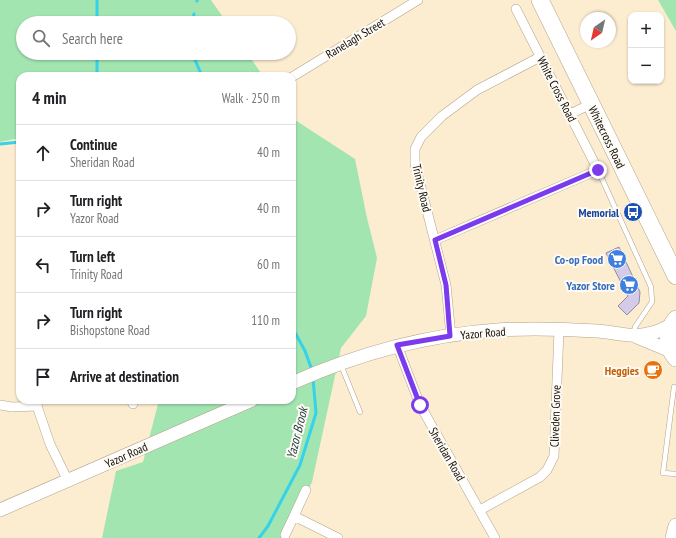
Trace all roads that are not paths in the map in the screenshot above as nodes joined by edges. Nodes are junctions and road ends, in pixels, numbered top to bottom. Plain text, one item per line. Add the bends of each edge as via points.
1 (418, 0) edge
2 (540, 0) edge
3 (516, 9) dead end
4 (540, 57) junction
5 (296, 75) edge
6 (591, 104) junction
7 (570, 114) junction
8 (598, 170) junction
9 (435, 240) junction
10 (676, 278) edge
11 (674, 322) edge
12 (559, 330) junction
13 (634, 335) junction
14 (450, 336) junction
15 (397, 345) junction
16 (673, 354) edge
17 (341, 364) junction
18 (296, 381) edge
19 (674, 388) dead end
20 (0, 404) edge
21 (33, 404) edge
22 (38, 404) edge
23 (243, 404) edge
24 (360, 412) dead end
25 (676, 474) edge
26 (68, 481) junction
27 (306, 490) dead end
28 (0, 510) edge
29 (480, 510) junction
30 (294, 516) junction
31 (285, 535) dead end
32 (338, 538) edge
33 (495, 538) edge

1 - 5 street, Ranelagh Street
2 - 6 highway, Whitecross Road
3 - 4 street, White Cross Road
4 - 7 street, White Cross Road
4 - 9 street, Trinity Road via 477,90 442,116 421,137 415,149 415,164
6 - 7 street
6 - 10 highway, Whitecross Road via 669,256
7 - 8 street, White Cross Road
8 - 9 street
8 - 13 lane via 652,287 652,302 635,327
9 - 14 street, Trinity Road via 446,285
11 - 13 street, Yazor Road via 651,334
11 - 16 highway via 668,338
12 - 13 street, Yazor Road
12 - 14 street, Yazor Road via 497,330
12 - 29 street, Cliveden Grove via 554,456 540,477
13 - 16 street, Yazor Road
14 - 15 street, Yazor Road
15 - 17 street, Yazor Road
15 - 29 street, Sheridan Road via 420,405
17 - 18 street, Yazor Road
17 - 24 lane
19 - 25 lane via 663,473
20 - 21 street via 12,408
22 - 26 street via 50,444
23 - 26 street, Yazor Road
26 - 28 street, Yazor Road
27 - 30 street
29 - 33 street, Sheridan Road
30 - 31 street
30 - 32 street

